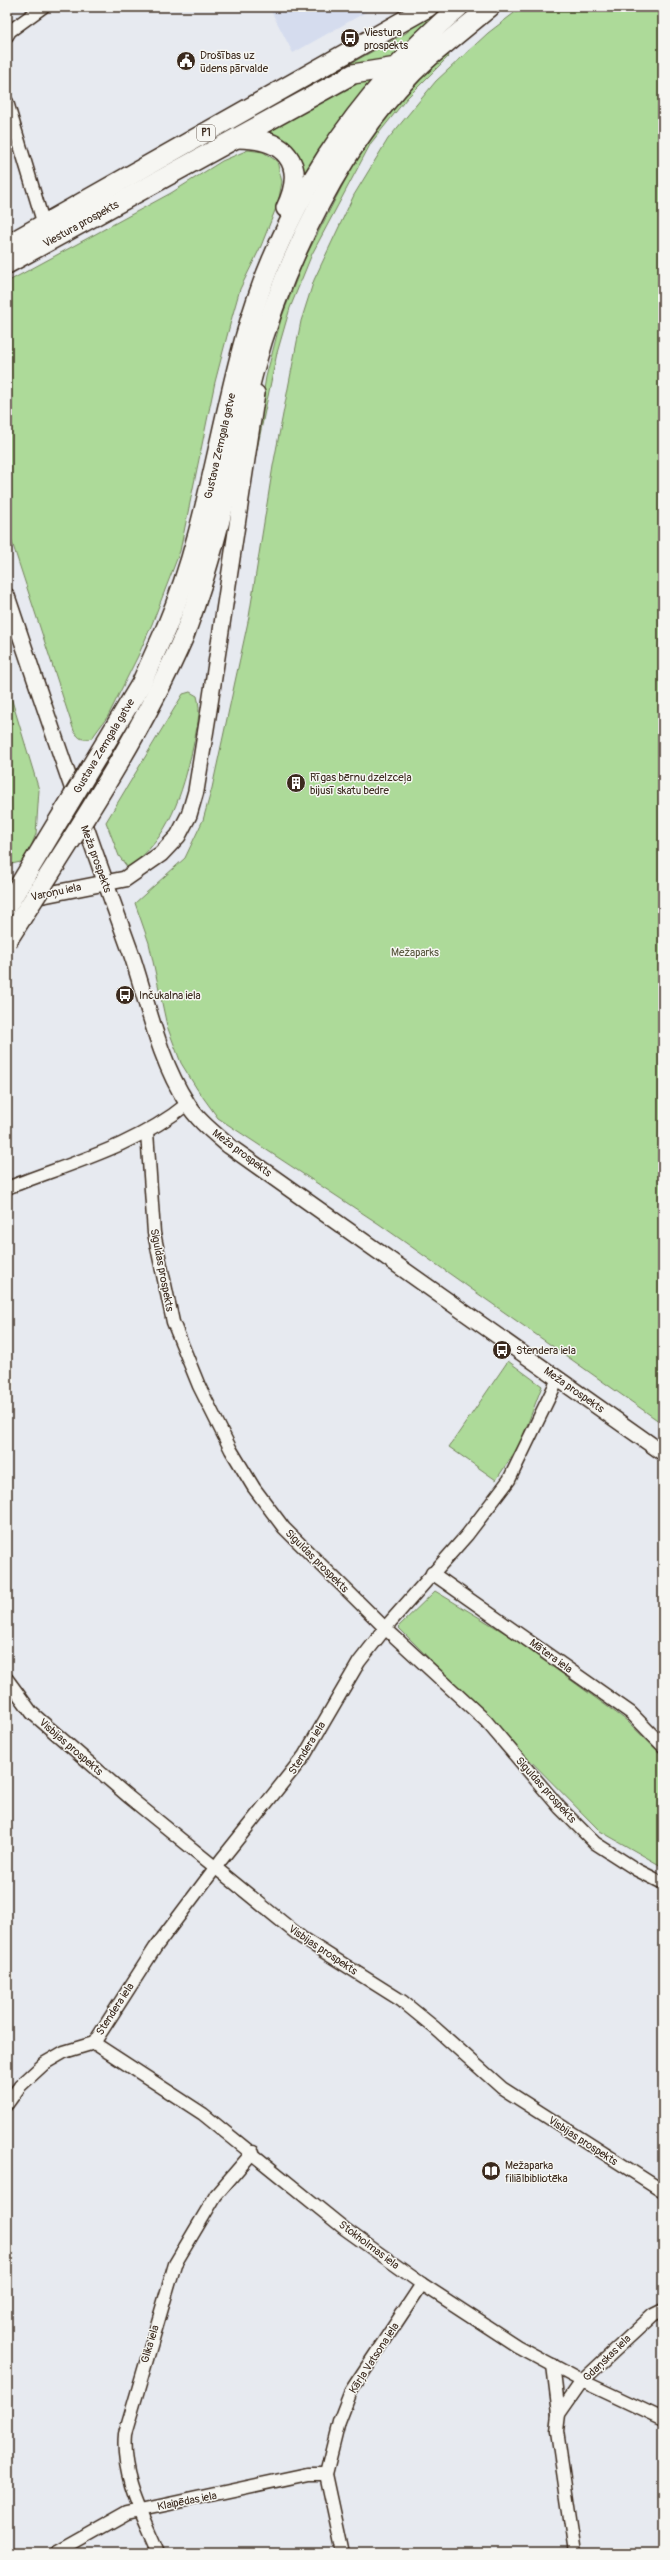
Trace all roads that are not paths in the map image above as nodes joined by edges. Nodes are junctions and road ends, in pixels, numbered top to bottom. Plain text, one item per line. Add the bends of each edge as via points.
1 (43, 7) edge
2 (428, 7) edge
3 (459, 7) edge
4 (490, 7) edge
5 (7, 36) edge
6 (428, 58) junction
7 (393, 68) junction
8 (7, 102) edge
9 (237, 138) junction
10 (44, 225) junction
11 (7, 245) edge
12 (7, 264) edge
13 (263, 283) junction
14 (268, 320) junction
15 (7, 596) edge
16 (105, 882) junction
17 (7, 902) edge
18 (7, 906) edge
19 (7, 941) edge
20 (187, 1104) junction
21 (147, 1132) junction
22 (7, 1188) edge
23 (558, 1379) junction
24 (663, 1453) edge
25 (432, 1573) junction
26 (385, 1628) junction
27 (7, 1679) edge
28 (663, 1746) edge
29 (215, 1868) junction
30 (663, 1883) edge
31 (94, 2043) junction
32 (7, 2104) edge
33 (253, 2152) junction
34 (663, 2191) edge
35 (422, 2284) junction
36 (663, 2310) edge
37 (553, 2365) junction
38 (582, 2381) junction
39 (559, 2414) junction
40 (663, 2418) edge
41 (326, 2474) junction
42 (141, 2510) junction
43 (56, 2553) edge
44 (159, 2553) edge
45 (343, 2553) edge
46 (575, 2553) edge

1 - 5 street via 10,31
2 - 10 main road, Viestura prospekts / P1
3 - 7 main road, Gustava Zemgala gatve
4 - 6 main road, Viestura prospekts / P1
6 - 7 main road, Viestura prospekts / P1
6 - 14 main road, Gustava Zemgala gatve via 378,112 345,157 290,265
7 - 9 main road, Viestura prospekts / P1 via 353,74
7 - 13 main road, Gustava Zemgala gatve via 345,127 302,196
8 - 10 street
9 - 12 main road, Viestura prospekts / P1
9 - 13 main road via 265,140 278,147 285,153 293,169 292,196 275,232
10 - 11 main road, Viestura prospekts / P1
13 - 18 main road, Gustava Zemgala gatve, bridge via 230,397 199,536 167,626 141,684
14 - 16 street, Varoņu iela via 263,371 246,459 196,791 189,816 178,836 150,863 125,880
14 - 19 main road, Gustava Zemgala gatve, bridge via 252,374 206,576 166,679 138,730
15 - 16 street, Meža prospekts via 66,775
16 - 17 street, Varoņu iela
16 - 20 street, Meža prospekts via 141,981 161,1048
20 - 21 street
20 - 23 street, Meža prospekts via 229,1146
21 - 22 street
21 - 26 street, Siguldas prospekts via 154,1233 160,1272 173,1322 199,1386 234,1456 284,1528
23 - 24 street, Meža prospekts
23 - 25 street, Stendera iela via 509,1480 467,1535
25 - 26 street, Stendera iela
25 - 28 street, Mātera iela via 631,1713
26 - 29 street, Stendera iela via 355,1667 304,1756
26 - 30 street, Siguldas prospekts via 486,1721 560,1808 595,1843
27 - 29 street, Visbijas prospekts via 32,1713
29 - 31 street, Stendera iela via 155,1948
29 - 34 street, Visbijas prospekts via 302,1938 402,2001 502,2088
31 - 32 street, Stendera iela via 64,2052 45,2062 20,2086
31 - 33 street, Stokholmas iela via 203,2114
33 - 35 street, Stokholmas iela via 345,2229
33 - 42 street, Glika iela via 216,2196 175,2264 125,2434 124,2461
35 - 37 street, Stokholmas iela via 517,2346
35 - 41 street, Kārļa Vatsona iela via 351,2391 339,2422
36 - 38 street, Gdaņskas iela via 653,2315
37 - 38 street, Stokholmas iela
37 - 39 street
38 - 39 street, Gdaņskas iela
38 - 40 street, Stokholmas iela
39 - 46 street via 558,2437
41 - 42 street, Klaipēdas iela via 308,2474 230,2493
41 - 45 street, Kārļa Vatsona iela
42 - 43 street, Klaipēdas iela via 127,2513
42 - 44 street, Glika iela

